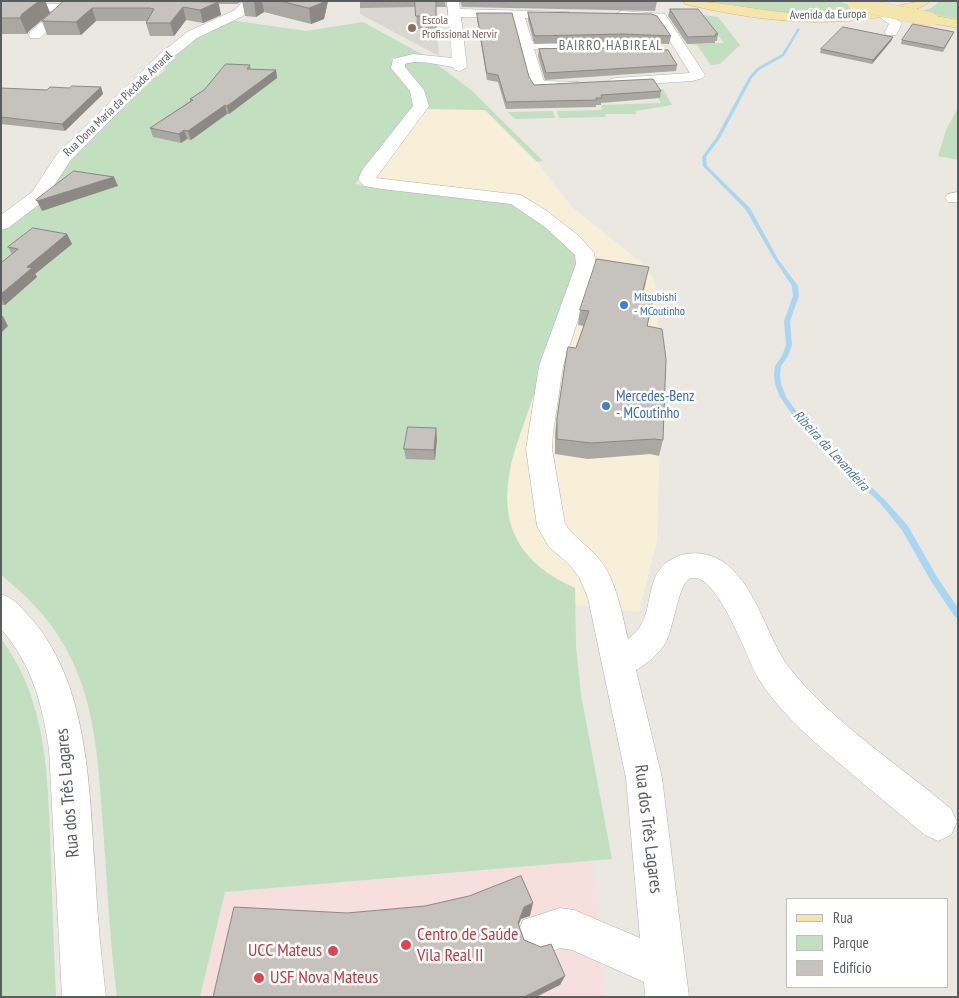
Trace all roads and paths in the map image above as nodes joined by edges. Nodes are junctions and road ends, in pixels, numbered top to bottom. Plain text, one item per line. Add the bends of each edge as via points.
1 (689, 1) edge
2 (703, 1) edge
3 (842, 1) edge
4 (924, 1) edge
5 (856, 2) edge
6 (70, 5) edge
7 (247, 5) edge
8 (7, 7) edge
9 (454, 7) edge
10 (104, 8) edge
11 (217, 9) edge
12 (731, 10) junction
13 (881, 13) junction
14 (518, 14) junction
15 (583, 15) edge
16 (611, 15) edge
17 (1, 17) edge
18 (958, 23) edge
19 (891, 32) dead end
20 (36, 35) dead end
21 (674, 37) junction
22 (527, 48) junction
23 (683, 51) junction
24 (605, 83) edge
25 (586, 84) edge
26 (1, 224) edge
27 (1, 607) edge
28 (618, 664) junction
29 (938, 822) dead end
30 (538, 935) dead end
31 (666, 984) edge
32 (84, 997) edge

1 - 12 main road
2 - 12 main road
3 - 5 main road
4 - 13 main road, Avenida da Europa
5 - 18 main road, bridge
6 - 8 street
6 - 10 street
6 - 20 street
7 - 11 street
7 - 26 street, Rua Dona Maria da Piedade Amaral via 235,15 197,32 166,56 63,158 39,196
8 - 17 street
9 - 14 street
9 - 28 street, Rua dos Três Lagares via 460,65 430,58 398,62 398,68 417,90 421,106 366,179 386,185 519,200 579,247 586,258 551,366 540,449 550,526 596,579 604,598
12 - 13 main road, Avenida da Europa via 802,17
13 - 19 street via 896,22
14 - 15 street
14 - 22 street
16 - 21 street via 659,17
21 - 22 street
21 - 23 street
22 - 23 street
22 - 25 street via 538,86
23 - 24 street via 698,76
27 - 32 street, Rua dos Três Lagares via 23,629 38,653 64,727 70,773
28 - 29 street via 643,647 652,635 662,613 671,576 687,566 710,569 729,587 767,664 798,704
28 - 31 street, Rua dos Três Lagares via 644,778
30 - 31 street via 560,928 574,930

